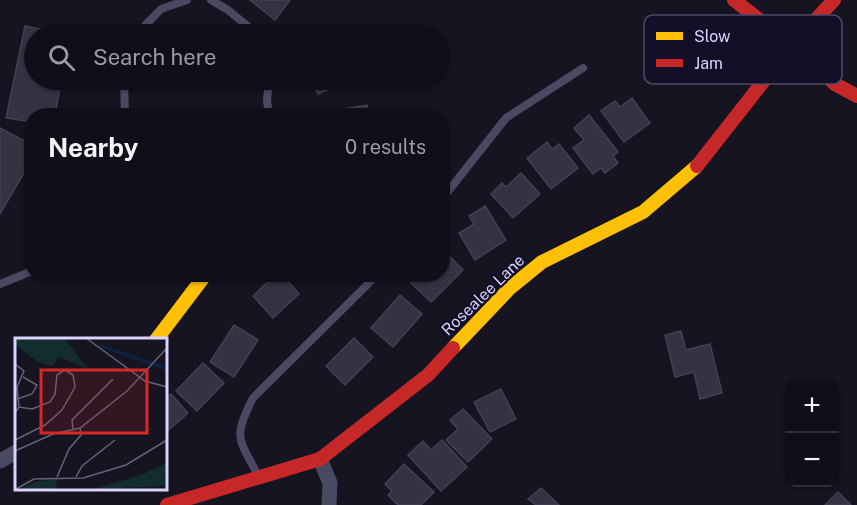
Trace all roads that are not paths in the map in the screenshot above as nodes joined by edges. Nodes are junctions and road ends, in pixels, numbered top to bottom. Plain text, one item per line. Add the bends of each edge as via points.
1 (187, 0) edge
2 (211, 0) edge
3 (734, 0) edge
4 (834, 0) edge
5 (753, 15) edge
6 (820, 15) edge
7 (146, 24) edge
8 (245, 24) edge
9 (583, 69) dead end
10 (761, 84) edge
11 (835, 84) edge
12 (124, 90) edge
13 (268, 90) edge
14 (857, 96) edge
15 (125, 108) edge
16 (268, 108) edge
17 (450, 188) edge
18 (24, 274) edge
19 (200, 282) edge
20 (370, 282) edge
21 (0, 284) edge
22 (158, 338) edge
23 (15, 453) edge
24 (321, 459) junction
25 (0, 461) edge
26 (260, 477) junction
27 (167, 505) edge
28 (329, 505) edge

1 - 7 lane via 161,9
2 - 8 lane
3 - 5 street
4 - 6 street, Rosealee Lane
9 - 17 lane via 506,118
10 - 24 street, Rosealee Lane via 698,165 643,212 542,262 510,288 428,375
11 - 14 street
12 - 15 lane
13 - 16 lane
18 - 21 lane
19 - 22 street
20 - 26 lane via 253,398 238,436
23 - 25 street
24 - 26 street, Rosealee Lane
24 - 28 street via 330,483
26 - 27 street, Rosealee Lane

